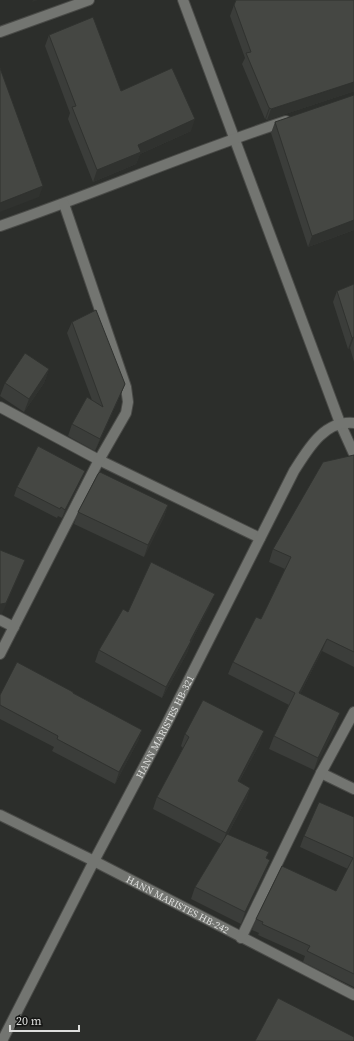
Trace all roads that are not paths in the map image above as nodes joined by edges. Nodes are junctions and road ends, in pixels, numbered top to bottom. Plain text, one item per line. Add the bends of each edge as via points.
1 (89, 0) edge
2 (183, 0) edge
3 (0, 32) edge
4 (294, 118) edge
5 (234, 138) junction
6 (64, 204) junction
7 (0, 226) edge
8 (0, 407) edge
9 (340, 423) junction
10 (354, 423) edge
11 (354, 454) edge
12 (99, 460) junction
13 (260, 538) junction
14 (0, 620) edge
15 (14, 627) junction
16 (0, 654) edge
17 (354, 712) edge
18 (321, 773) junction
19 (354, 789) edge
20 (0, 815) edge
21 (94, 861) junction
22 (241, 938) junction
23 (354, 995) edge
24 (2, 1041) edge

1 - 3 street
2 - 5 street
4 - 5 street
5 - 6 street
5 - 9 street
6 - 7 street
6 - 12 street via 126,387 126,413
8 - 12 street
9 - 10 street
9 - 11 street
9 - 13 street, HANN MARISTES HB-321 via 325,431 311,444 294,471
12 - 13 street
12 - 15 street
13 - 21 street, HANN MARISTES HB-321
14 - 15 street
15 - 16 street
17 - 18 street
18 - 19 street
18 - 22 street
20 - 21 street, HANN MARISTES HB-242
21 - 22 street, HANN MARISTES HB-242
21 - 24 street, HANN MARISTES HB-321
22 - 23 street, HANN MARISTES HB-242

